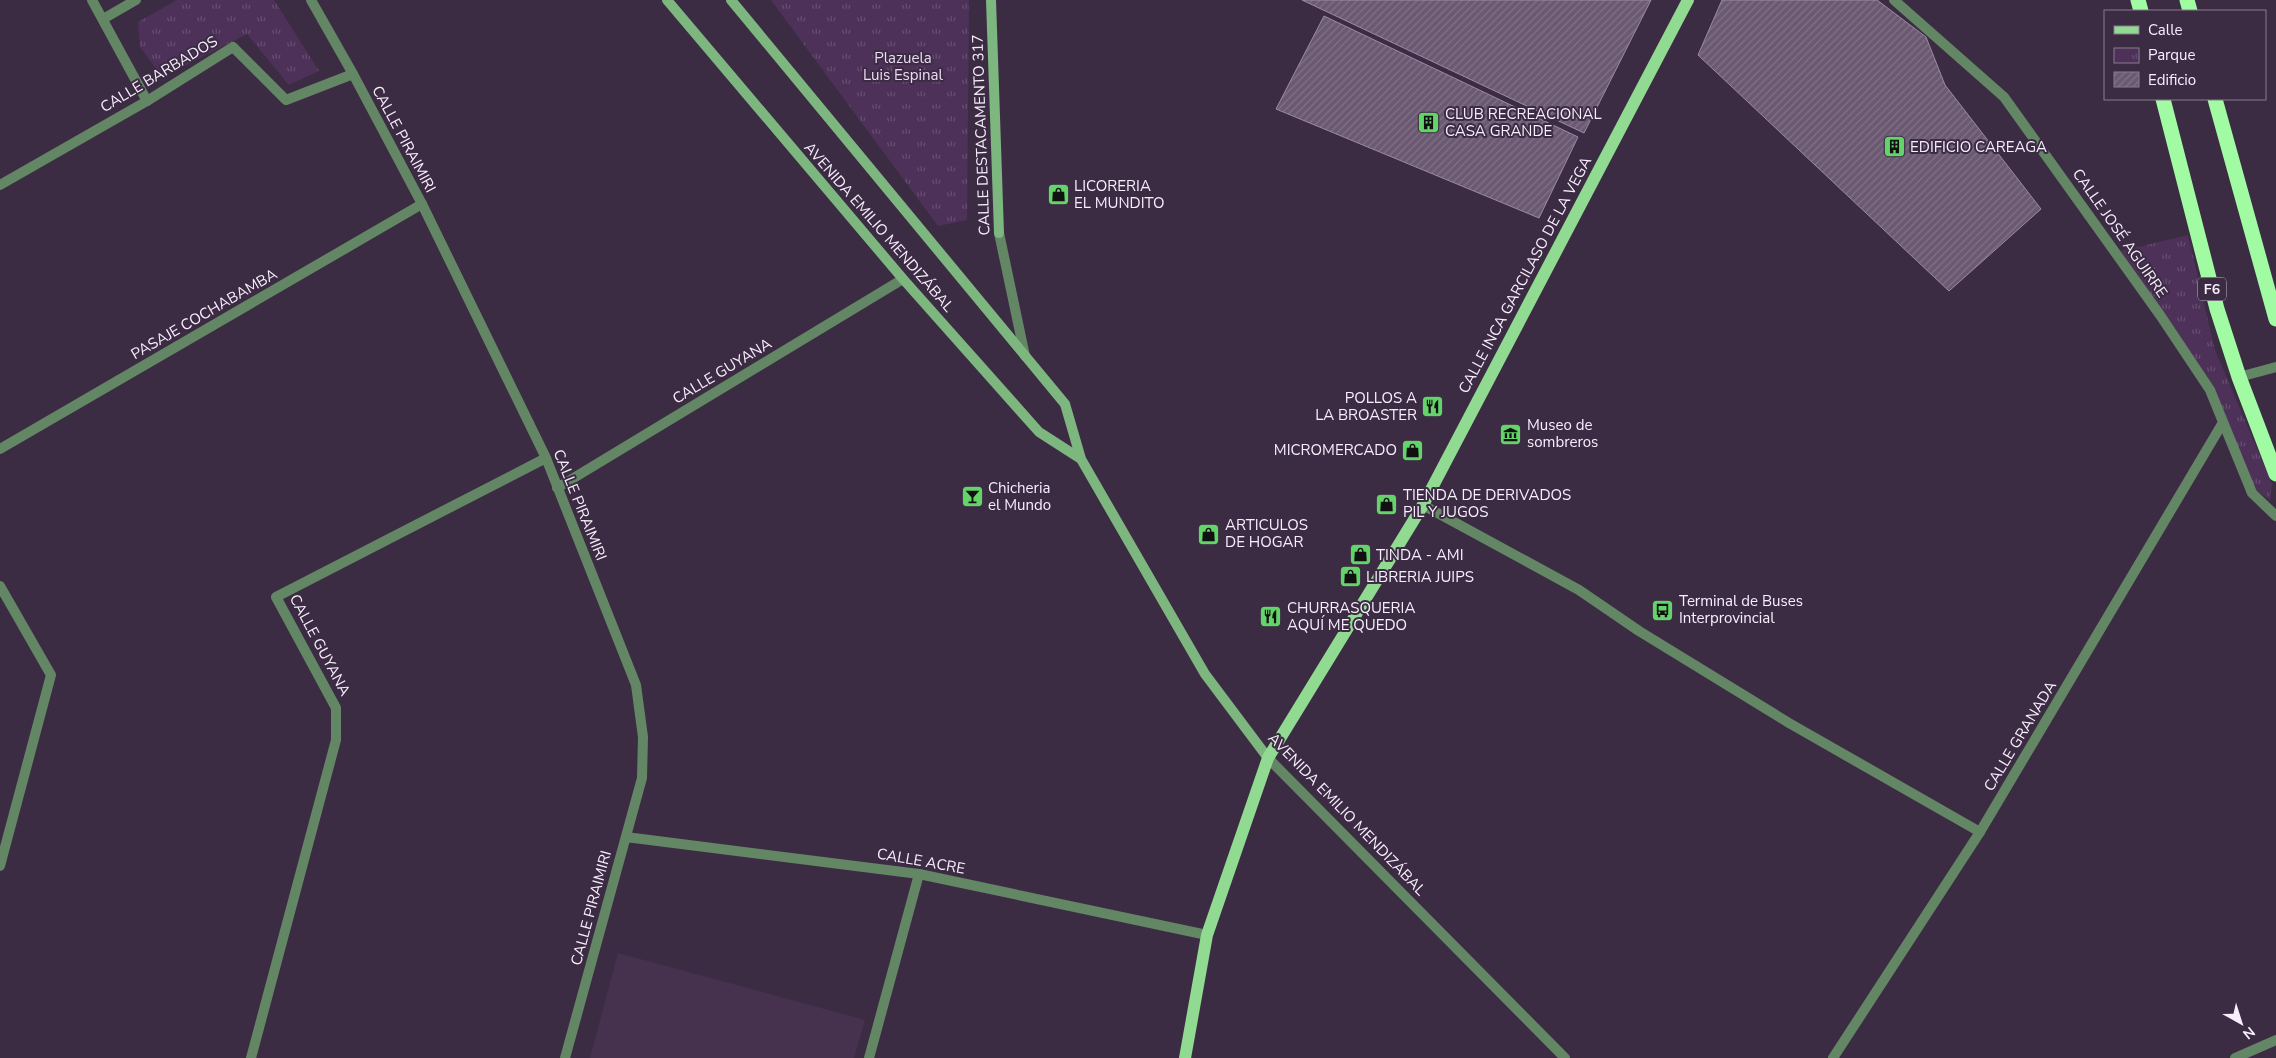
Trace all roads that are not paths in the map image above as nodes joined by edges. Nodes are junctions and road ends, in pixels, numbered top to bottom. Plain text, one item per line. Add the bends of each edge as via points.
1 (92, 0) edge
2 (136, 0) edge
3 (311, 0) edge
4 (667, 0) edge
5 (731, 0) edge
6 (991, 0) edge
7 (1688, 0) edge
8 (1894, 0) edge
9 (103, 19) junction
10 (353, 74) junction
11 (147, 100) junction
12 (2163, 100) edge
13 (2215, 100) edge
14 (0, 185) edge
15 (422, 204) junction
16 (999, 233) joint
17 (903, 279) junction
18 (2276, 319) edge
19 (1025, 356) junction
20 (2276, 366) edge
21 (2240, 377) junction
22 (2222, 424) junction
23 (0, 449) edge
24 (546, 458) junction
25 (1081, 459) junction
26 (2276, 474) edge
27 (557, 488) junction
28 (1423, 505) junction
29 (2276, 516) edge
30 (0, 586) edge
31 (1268, 758) junction
32 (1980, 832) junction
33 (626, 837) junction
34 (0, 866) edge
35 (919, 874) junction
36 (1207, 936) junction
37 (2276, 1040) edge
38 (251, 1058) edge
39 (565, 1058) edge
40 (869, 1058) edge
41 (1185, 1058) edge
42 (1565, 1058) edge
43 (1834, 1058) edge
44 (2235, 1058) edge

1 - 9 street
2 - 9 street
3 - 10 street, CALLE PIRAIMIRI
4 - 17 main road, AVENIDA EMILIO MENDIZÁBAL
5 - 19 main road, AVENIDA EMILIO MENDIZÁBAL
6 - 16 main road, CALLE DESTACAMENTO 317
7 - 28 main road, CALLE INCA GARCILASO DE LA VEGA
8 - 22 street, CALLE JOSÉ AGUIRRE via 2004,97 2210,390
9 - 11 street
10 - 11 street, CALLE BARBADOS via 286,100 233,47
10 - 15 street, CALLE PIRAIMIRI
11 - 14 street, CALLE BARBADOS
12 - 21 highway, F6 via 2217,309
13 - 18 highway
15 - 23 street, PASAJE COCHABAMBA
15 - 24 street, CALLE PIRAIMIRI
16 - 19 street, CALLE DESTACAMENTO 317
17 - 25 main road, AVENIDA EMILIO MENDIZÁBAL via 1039,432
17 - 27 street, CALLE GUYANA
19 - 25 main road, AVENIDA EMILIO MENDIZÁBAL via 1065,404
20 - 21 street
21 - 26 highway, F6
22 - 29 street, CALLE JOSÉ AGUIRRE via 2252,493
22 - 32 street, CALLE GRANADA
24 - 27 street, CALLE PIRAIMIRI
24 - 38 street, CALLE GUYANA via 276,597 336,708 336,740
25 - 31 main road, AVENIDA EMILIO MENDIZÁBAL via 1205,674
27 - 33 street, CALLE PIRAIMIRI via 636,685 643,737 642,778
28 - 31 main road, CALLE INCA GARCILASO DE LA VEGA
28 - 32 street via 1579,590 1639,631 1789,723
30 - 34 street via 51,675
31 - 36 main road, CALLE INCA GARCILASO DE LA VEGA
31 - 42 street, AVENIDA EMILIO MENDIZÁBAL
32 - 43 street, CALLE GRANADA
33 - 35 street, CALLE ACRE
33 - 39 street, CALLE PIRAIMIRI
35 - 36 street, CALLE ACRE
35 - 40 street
36 - 41 main road, CALLE INCA GARCILASO DE LA VEGA
37 - 44 street

